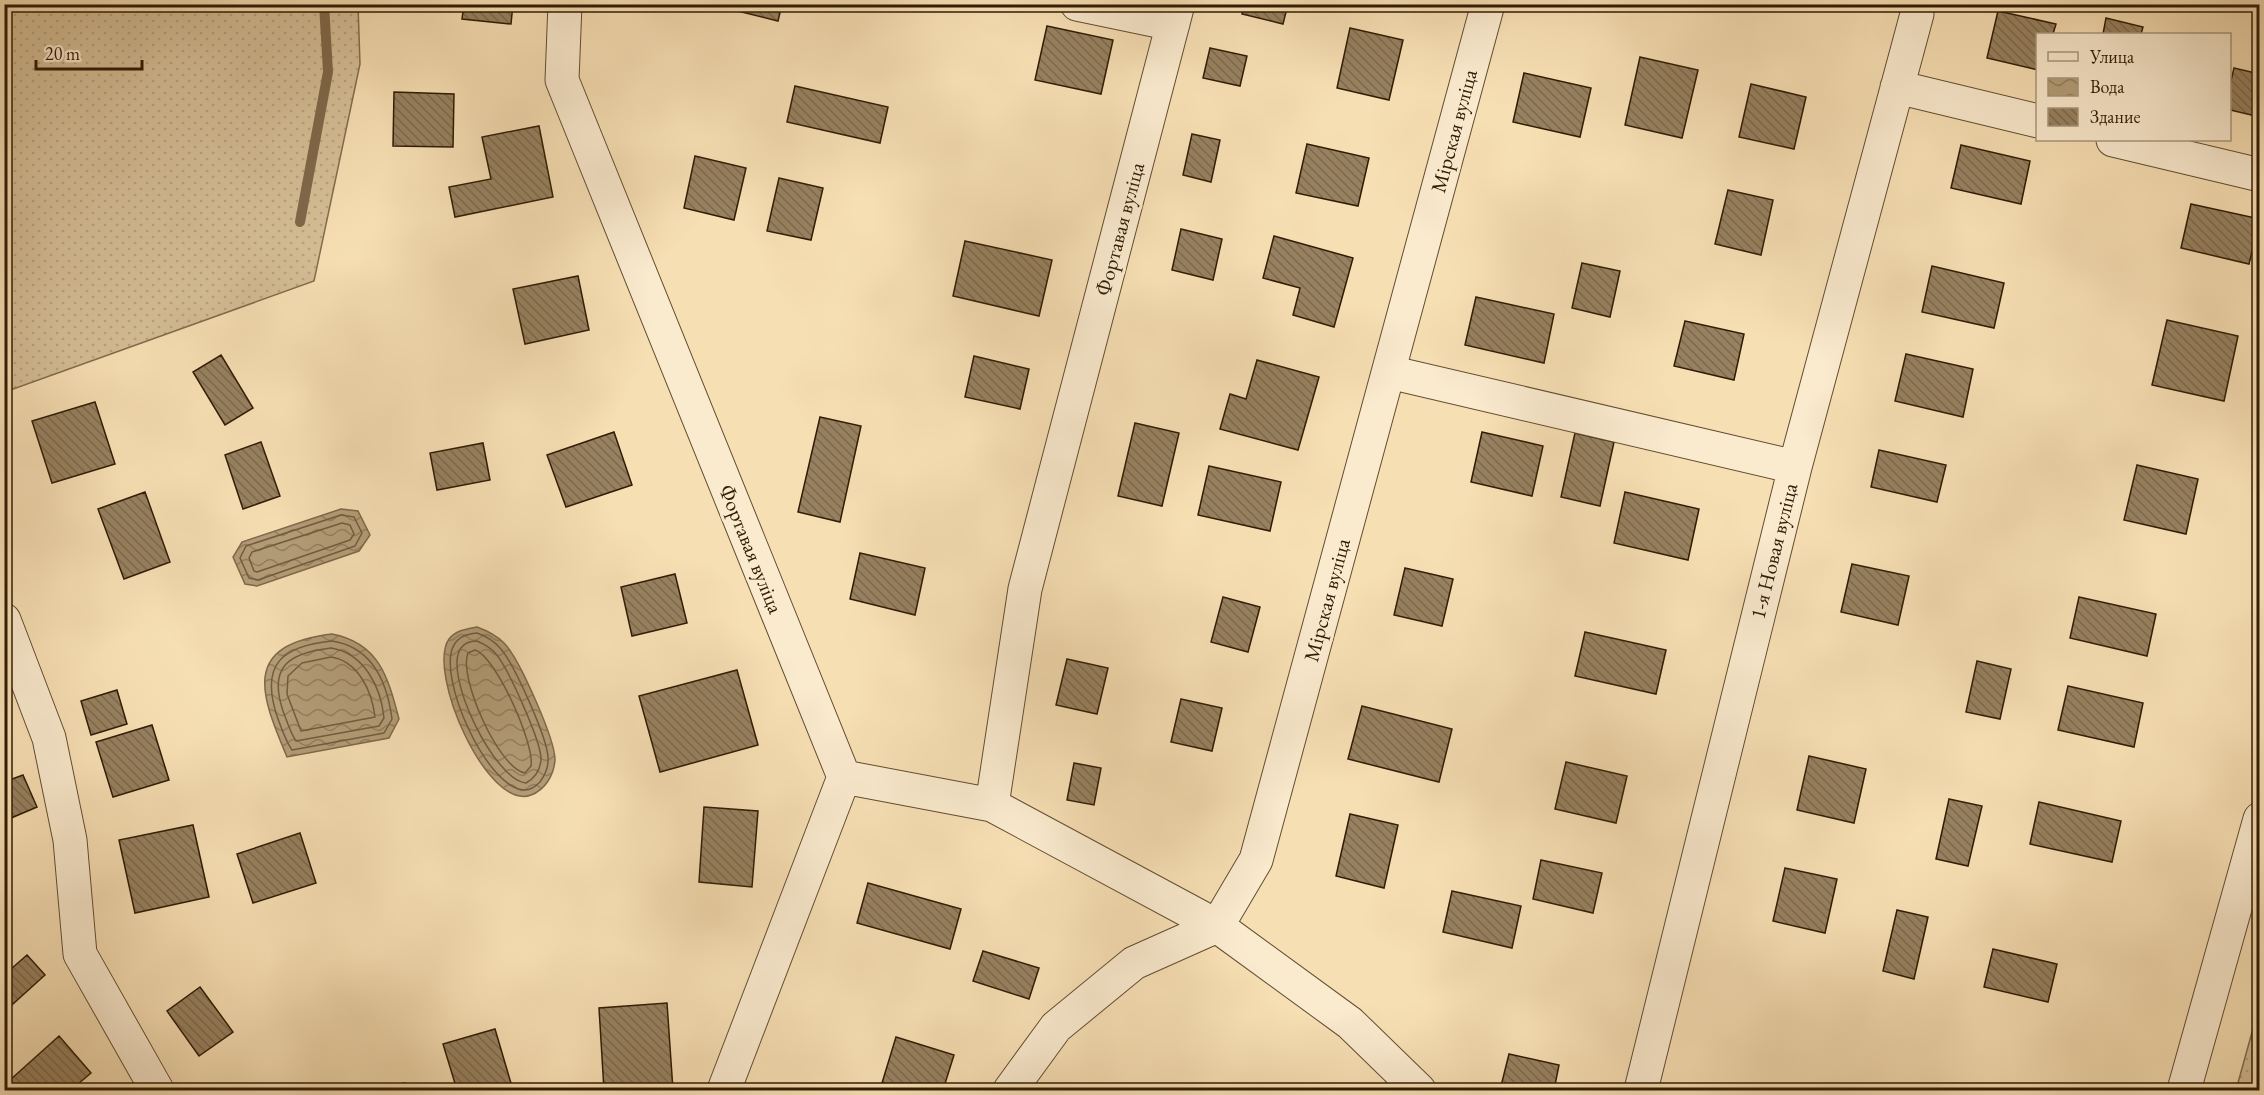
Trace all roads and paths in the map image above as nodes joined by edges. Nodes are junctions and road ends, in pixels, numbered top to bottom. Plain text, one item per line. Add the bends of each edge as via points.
1 (566, 4) edge
2 (1077, 4) edge
3 (1488, 4) edge
4 (1175, 14) edge
5 (1917, 14) dead end
6 (1897, 87) junction
7 (2036, 121) edge
8 (2117, 141) edge
9 (2259, 175) edge
10 (1389, 372) junction
11 (1795, 466) junction
12 (4, 620) edge
13 (844, 777) junction
14 (992, 806) junction
15 (2259, 819) edge
16 (1217, 926) junction
17 (157, 1090) edge
18 (724, 1090) edge
19 (1010, 1090) edge
20 (1419, 1090) edge
21 (1641, 1090) edge
22 (2184, 1090) edge

1 - 13 street, Фортавая вуліца via 562,80
2 - 4 street
3 - 10 street, Мірская вуліца
4 - 14 street, Фортавая вуліца via 1025,588
5 - 6 street, 1-я Новая вуліца
6 - 7 street
6 - 11 street, 1-я Новая вуліца
8 - 9 street
10 - 11 street
10 - 16 street, Мірская вуліца via 1256,860
11 - 21 street, 1-я Новая вуліца
12 - 17 street via 49,738 70,840 80,954
13 - 14 street
13 - 18 street
14 - 16 street
15 - 22 street
16 - 19 street via 1134,963 1056,1027
16 - 20 street via 1350,1023

